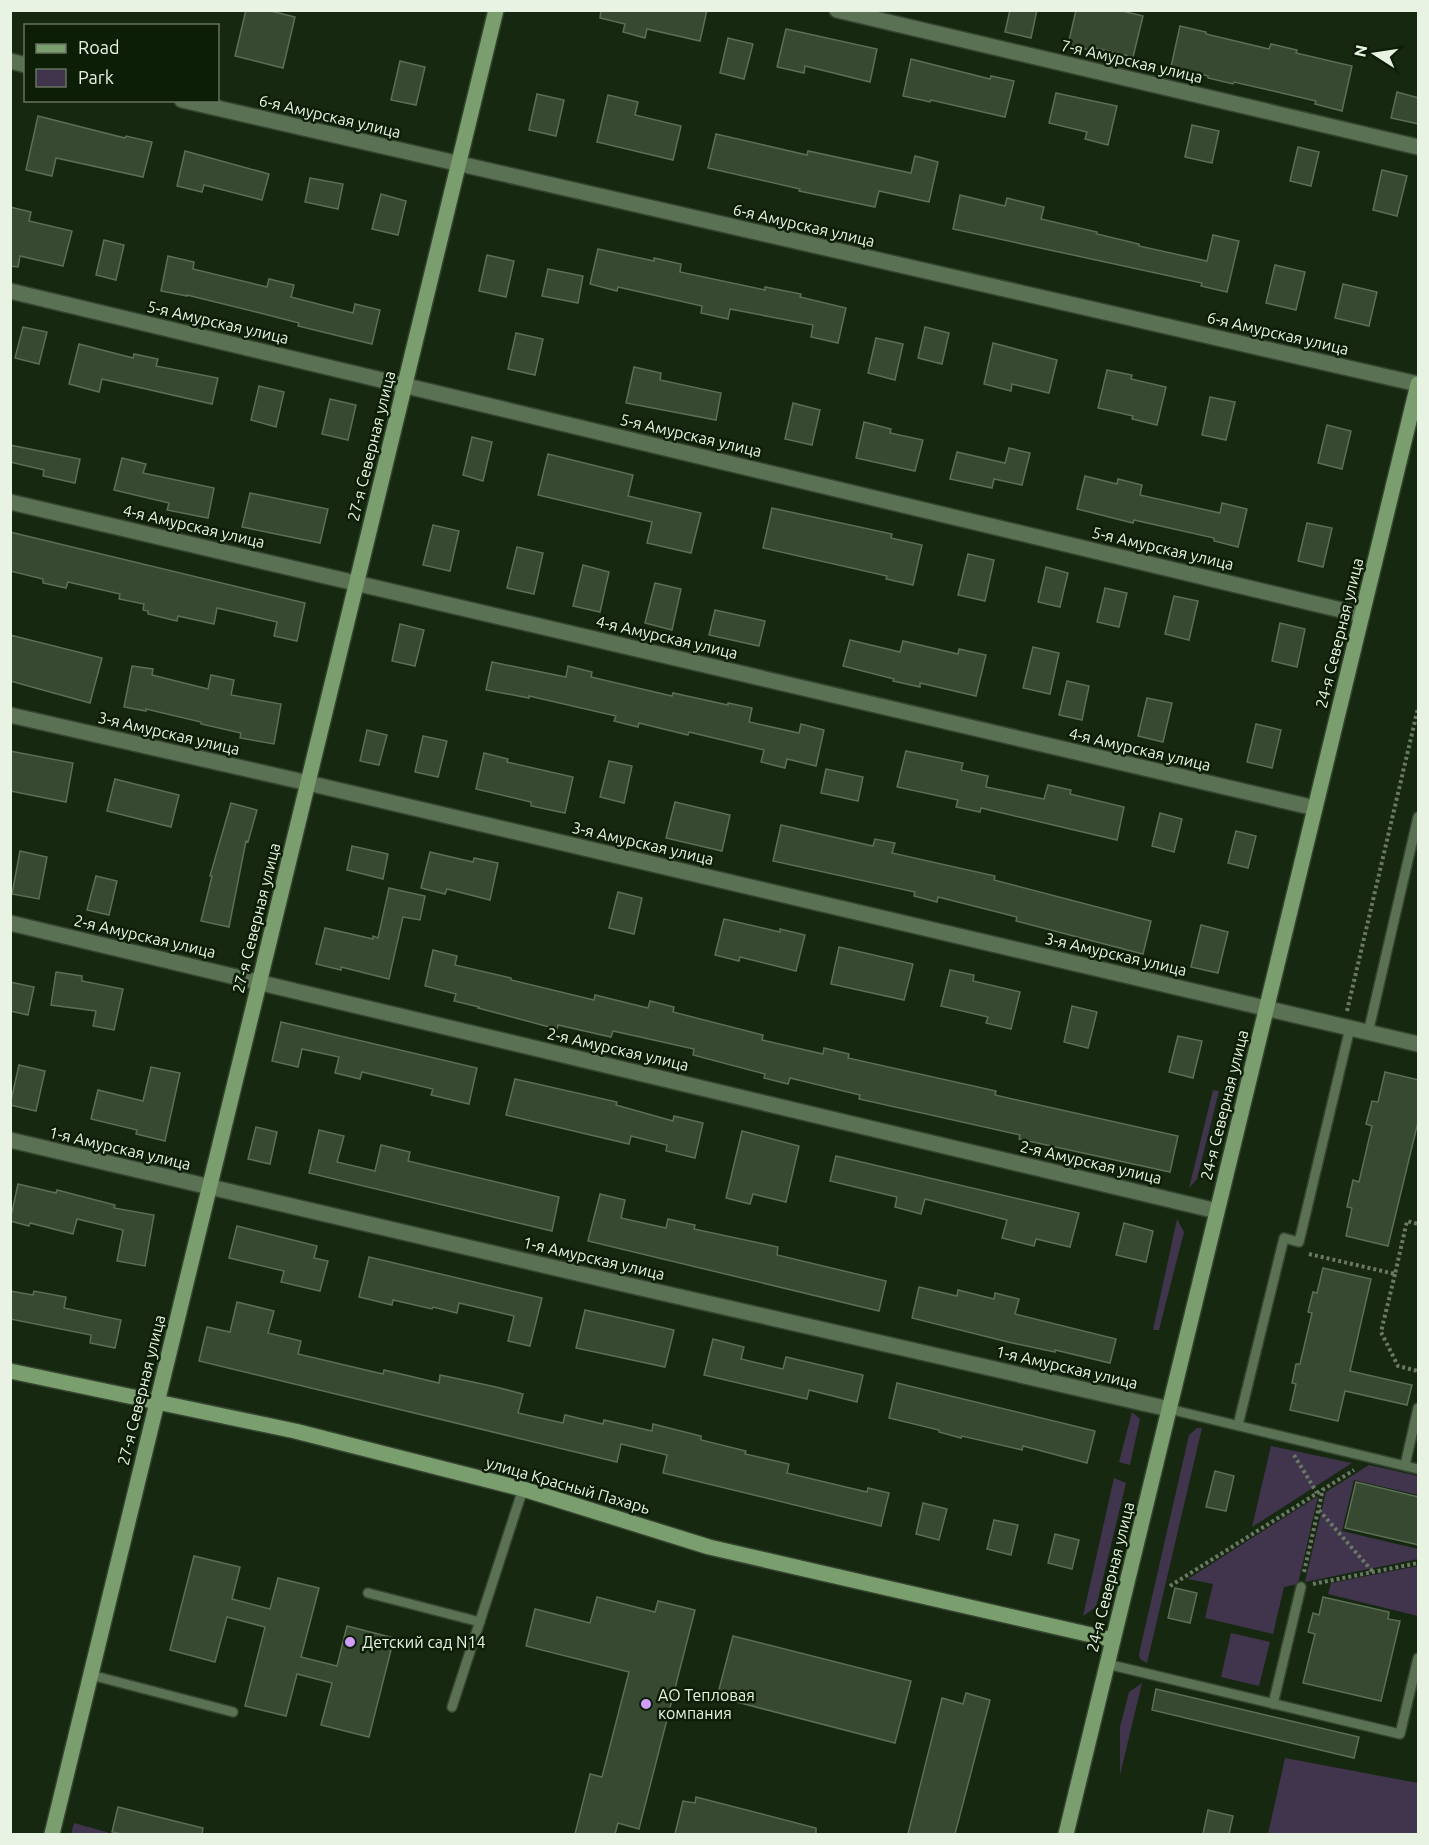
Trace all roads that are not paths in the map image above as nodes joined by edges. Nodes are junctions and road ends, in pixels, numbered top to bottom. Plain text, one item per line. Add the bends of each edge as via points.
1 (496, 10) edge
2 (837, 10) edge
3 (191, 102) edge
4 (1419, 147) edge
5 (458, 164) junction
6 (10, 291) edge
7 (1418, 384) edge
8 (405, 385) junction
9 (10, 502) edge
10 (357, 582) junction
11 (1362, 615) junction
12 (10, 716) edge
13 (308, 783) junction
14 (1315, 808) junction
15 (1419, 817) edge
16 (10, 923) edge
17 (260, 981) junction
18 (1267, 1008) junction
19 (1350, 1028) junction
20 (1368, 1033) junction
21 (1419, 1044) edge
22 (10, 1140) edge
23 (209, 1187) junction
24 (1217, 1211) junction
25 (10, 1371) edge
26 (157, 1403) junction
27 (1419, 1408) edge
28 (1169, 1409) junction
29 (1238, 1425) junction
30 (1405, 1465) junction
31 (1419, 1469) edge
32 (523, 1489) junction
33 (1300, 1587) road end
34 (368, 1593) dead end
35 (480, 1622) junction
36 (1113, 1640) junction
37 (1419, 1658) edge
38 (1107, 1664) junction
39 (91, 1675) junction
40 (1273, 1704) junction
41 (452, 1707) dead end
42 (233, 1712) dead end
43 (52, 1834) edge
44 (1066, 1834) edge

1 - 5 street, 27-я Северная улица
2 - 4 street, 7-я Амурская улица
3 - 5 street, 6-я Амурская улица
5 - 7 street, 6-я Амурская улица
5 - 8 street, 27-я Северная улица
6 - 8 street, 5-я Амурская улица
7 - 11 street, 24-я Северная улица
8 - 10 street, 27-я Северная улица
8 - 11 street, 5-я Амурская улица
9 - 10 street, 4-я Амурская улица
10 - 13 street, 27-я Северная улица
10 - 14 street, 4-я Амурская улица
11 - 14 street, 24-я Северная улица
12 - 13 street, 3-я Амурская улица
13 - 17 street, 27-я Северная улица
13 - 18 street, 3-я Амурская улица
14 - 18 street, 24-я Северная улица
15 - 20 lane
16 - 17 street, 2-я Амурская улица
17 - 23 street, 27-я Северная улица
17 - 24 street, 2-я Амурская улица
18 - 19 street, 3-я Амурская улица
18 - 24 street, 24-я Северная улица
19 - 20 street, 3-я Амурская улица
19 - 29 lane via 1299,1242 1284,1238
20 - 21 street, 3-я Амурская улица
22 - 23 street, 1-я Амурская улица
23 - 26 street, 27-я Северная улица
23 - 28 street, 1-я Амурская улица
24 - 28 street, 24-я Северная улица
25 - 26 street, улица Красный Пахарь
26 - 32 street, улица Красный Пахарь via 295,1431
26 - 39 street, 27-я Северная улица
27 - 30 lane
28 - 29 lane
28 - 36 street, 24-я Северная улица
29 - 30 lane
30 - 31 lane
32 - 35 lane
32 - 36 street, улица Красный Пахарь via 709,1547
33 - 40 lane
34 - 35 lane
35 - 41 lane
36 - 38 street, 24-я Северная улица
37 - 40 lane via 1400,1734
38 - 40 lane
38 - 44 street, 24-я Северная улица
39 - 42 lane
39 - 43 street, 27-я Северная улица

